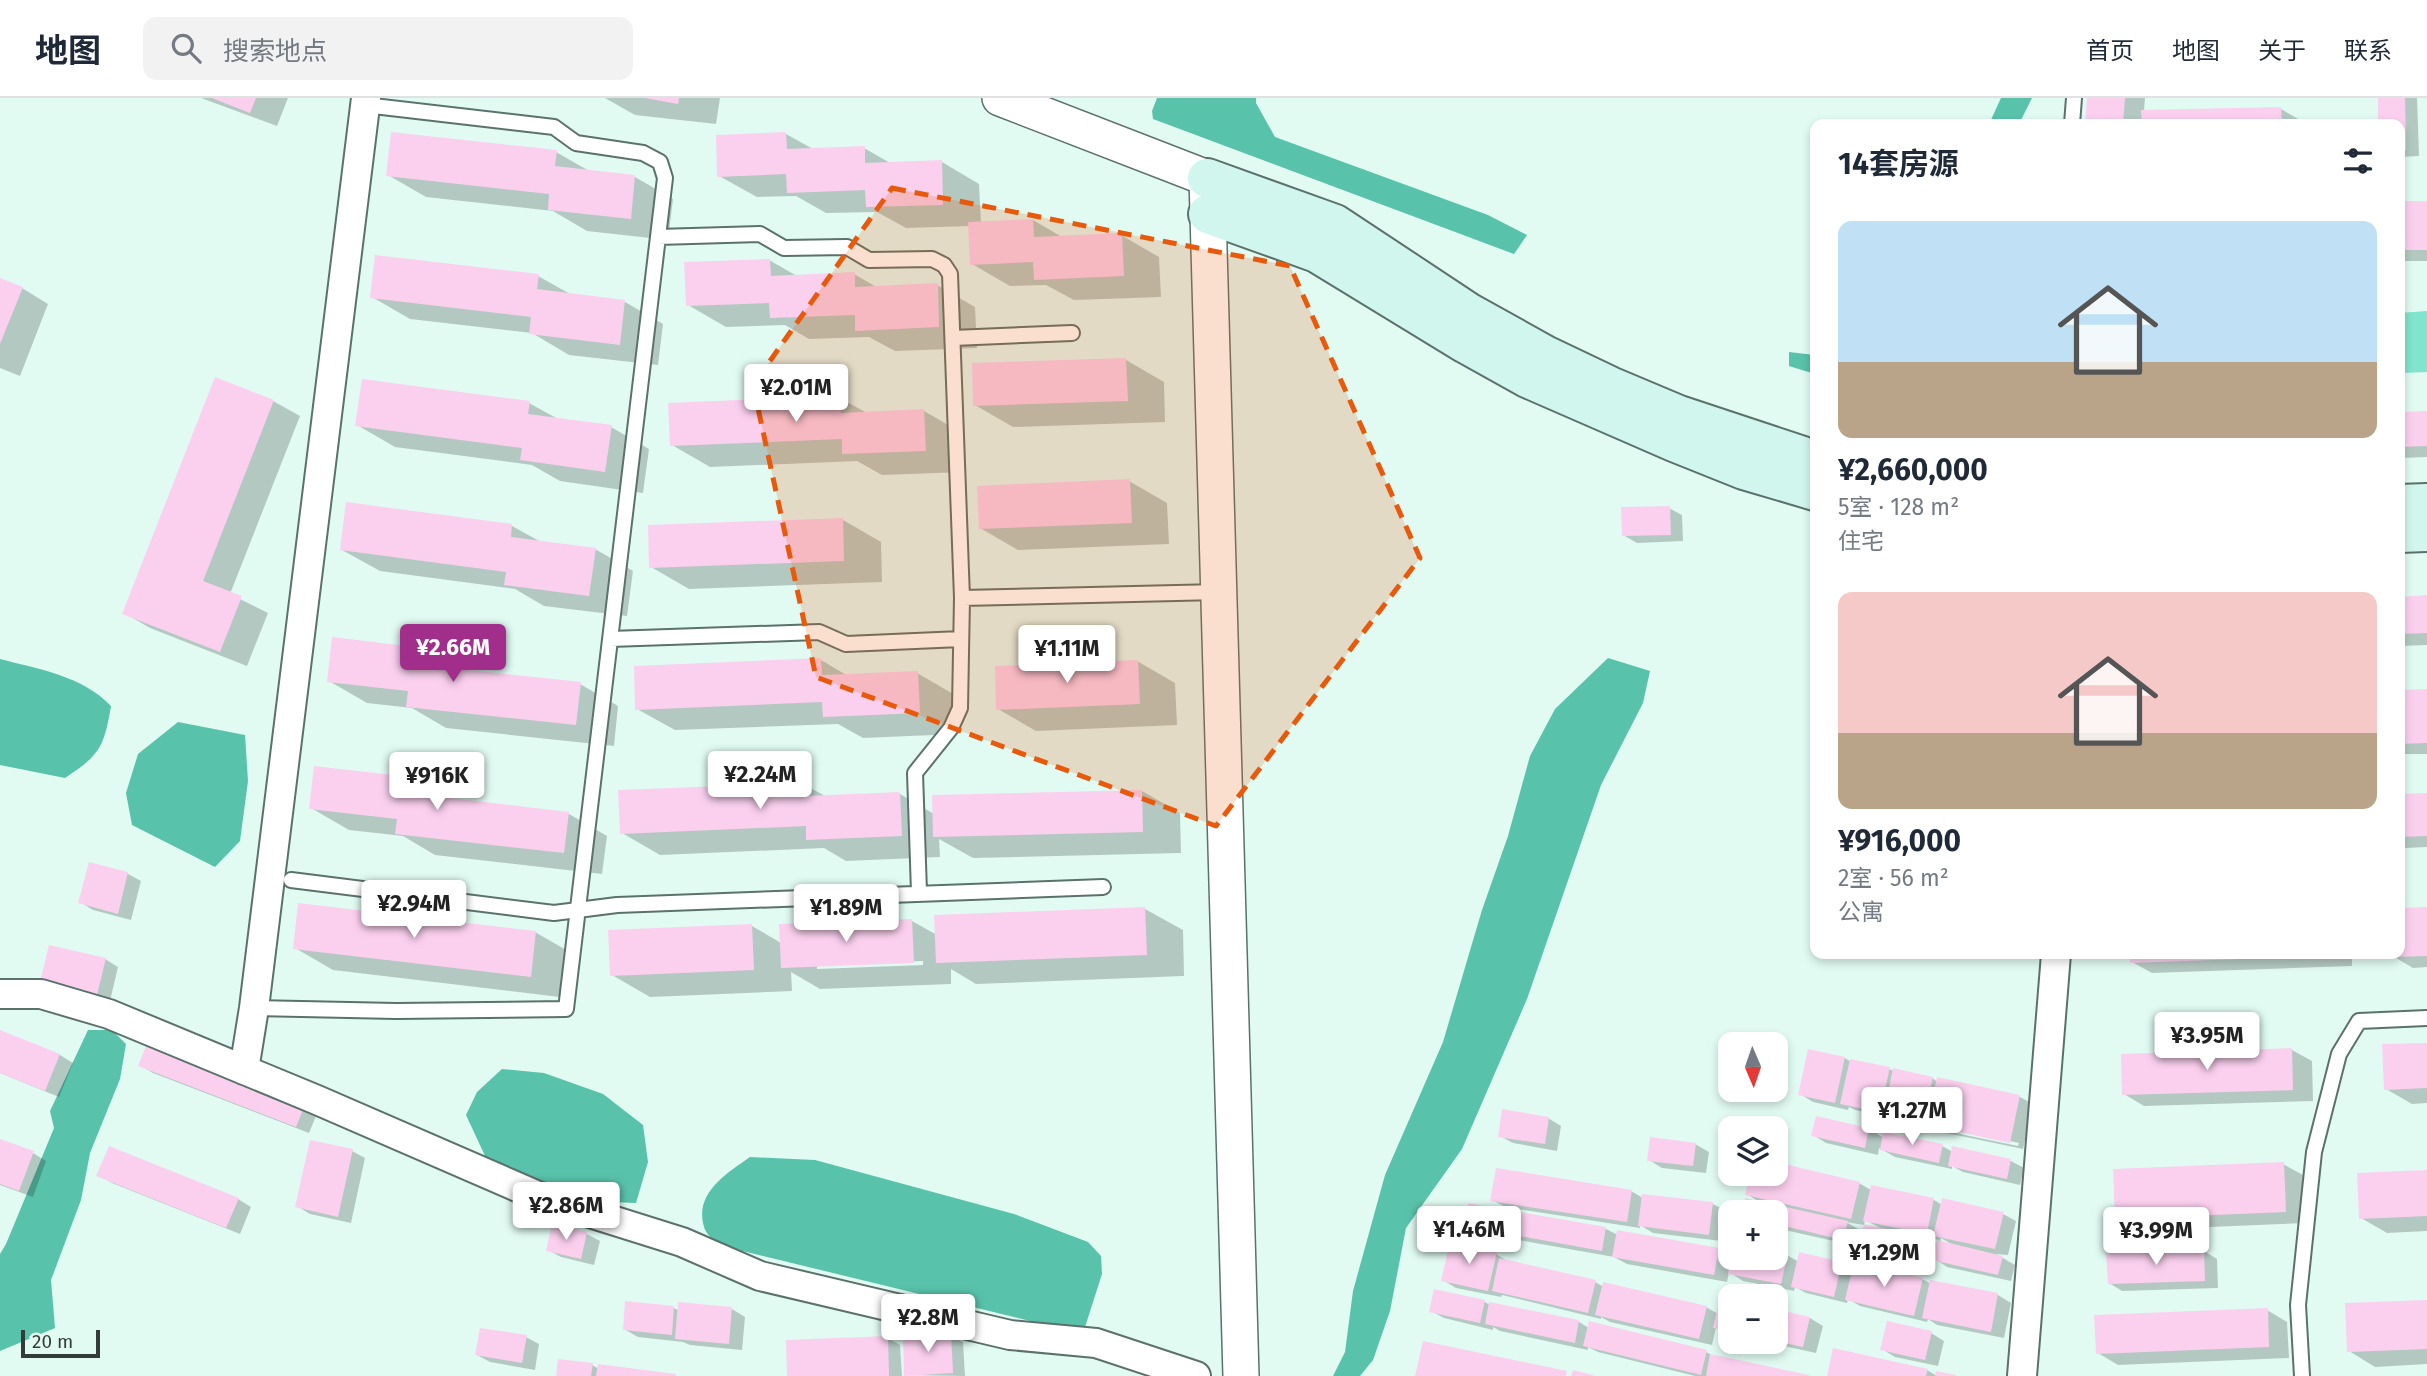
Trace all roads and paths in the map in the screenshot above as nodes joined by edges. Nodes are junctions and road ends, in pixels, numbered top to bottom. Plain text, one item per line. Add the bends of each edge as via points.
1 (1000, 98) edge
2 (2074, 98) edge
3 (365, 102) edge
4 (2073, 119) edge
5 (1207, 196) junction
6 (658, 237) junction
7 (1072, 333) dead end
8 (953, 338) junction
9 (1810, 458) edge
10 (1810, 490) edge
11 (2427, 503) edge
12 (2405, 505) edge
13 (2427, 532) edge
14 (2405, 533) edge
15 (1219, 592) junction
16 (962, 598) junction
17 (610, 639) junction
18 (961, 639) junction
19 (292, 880) dead end
20 (1104, 887) dead end
21 (919, 892) junction
22 (578, 910) junction
23 (2056, 959) edge
24 (0, 993) edge
25 (254, 1008) junction
26 (2427, 1018) edge
27 (244, 1070) junction
28 (1196, 1376) edge
29 (1241, 1376) edge
30 (2022, 1376) edge
31 (2302, 1376) edge

1 - 5 street
2 - 4 lane
3 - 6 lane via 554,127 576,143 643,153 660,162 665,178
3 - 25 street
5 - 9 main road via 1335,224 1468,312 1547,356 1679,415
5 - 10 main road via 1317,253 1527,378 1744,470
5 - 15 street
6 - 8 lane via 760,234 784,248 847,247 870,260 932,259 950,274
6 - 17 lane
7 - 8 lane
8 - 16 lane
11 - 12 main road
13 - 14 main road
15 - 16 lane
15 - 29 street
16 - 18 lane
17 - 18 lane via 819,632 846,644
17 - 22 lane
18 - 21 lane via 960,708 951,728 915,773
19 - 22 lane via 554,912
20 - 21 lane
21 - 22 lane
22 - 25 lane via 566,1009
23 - 30 street
24 - 27 street via 41,994 109,1014
25 - 27 street
26 - 31 lane via 2359,1021 2339,1054 2314,1152 2298,1304
27 - 28 street via 545,1199 682,1242 760,1276 1010,1335 1096,1343

